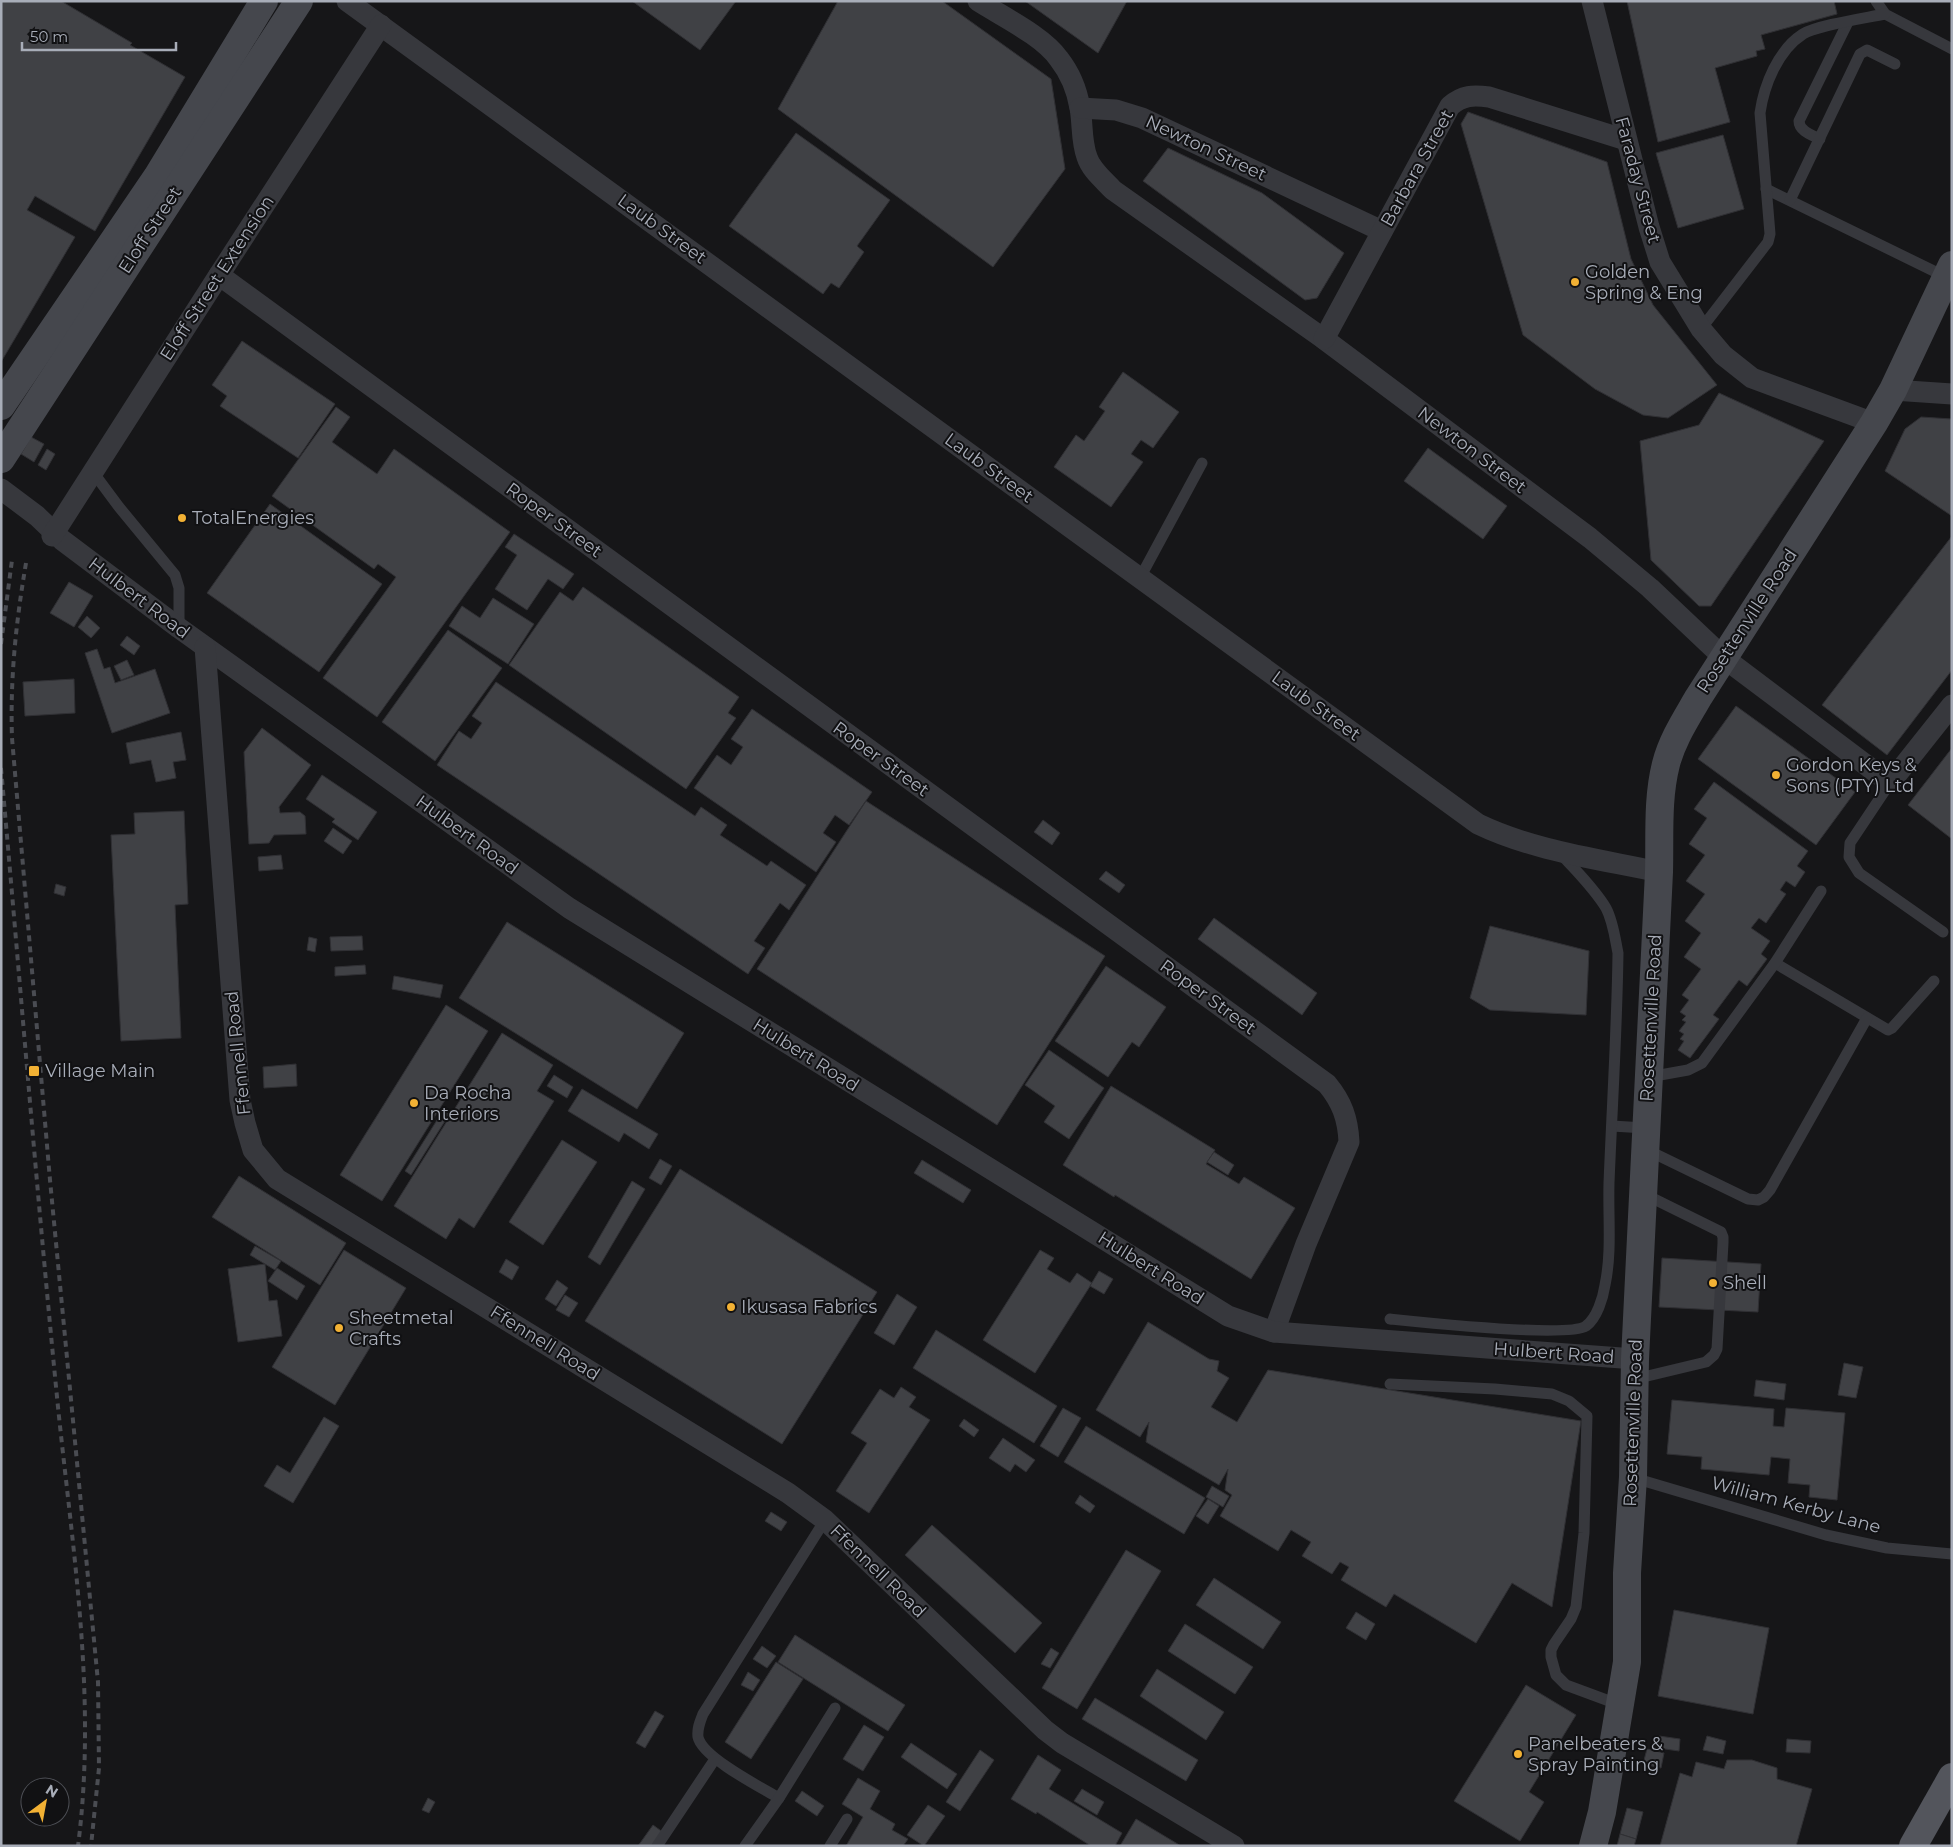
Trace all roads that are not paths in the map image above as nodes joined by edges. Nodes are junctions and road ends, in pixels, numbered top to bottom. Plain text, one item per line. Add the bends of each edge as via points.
1 (264, 1) edge
2 (299, 1) edge
3 (347, 1) edge
4 (978, 1) edge
5 (1592, 1) edge
6 (1876, 1) edge
7 (1885, 14) junction
8 (1848, 22) junction
9 (382, 25) junction
10 (1952, 49) edge
11 (1895, 64) dead end
12 (1080, 108) junction
13 (1820, 139) junction
14 (1626, 140) junction
15 (1766, 189) junction
16 (1790, 200) junction
17 (1382, 230) junction
18 (129, 240) junction
19 (1949, 271) edge
20 (219, 275) junction
21 (1701, 328) junction
22 (1324, 339) junction
23 (1893, 390) junction
24 (1952, 394) edge
25 (1, 406) edge
26 (1874, 423) junction
27 (1, 459) edge
28 (1202, 463) dead end
29 (93, 472) junction
30 (1, 489) edge
31 (1, 505) edge
32 (56, 536) junction
33 (1140, 578) junction
34 (179, 628) junction
35 (205, 647) junction
36 (1724, 658) junction
37 (1952, 705) edge
38 (1890, 783) junction
39 (1556, 850) junction
40 (1659, 872) junction
41 (1821, 892) dead end
42 (1943, 932) dead end
43 (1775, 963) junction
44 (1934, 981) dead end
45 (1868, 1018) junction
46 (1648, 1077) junction
47 (1612, 1126) junction
48 (1645, 1139) junction
49 (1642, 1193) junction
50 (1390, 1319) dead end
51 (1274, 1332) junction
52 (1635, 1369) junction
53 (1390, 1384) dead end
54 (1633, 1478) junction
55 (825, 1520) junction
56 (1952, 1554) edge
57 (1620, 1705) junction
58 (835, 1708) dead end
59 (715, 1759) junction
60 (1952, 1777) edge
61 (779, 1798) junction
62 (847, 1819) dead end
63 (657, 1846) edge
64 (745, 1846) edge
65 (830, 1846) edge
66 (1234, 1846) edge
67 (1593, 1846) edge
68 (1913, 1846) edge

1 - 18 main road, Eloff Street via 157,177
2 - 18 main road, Eloff Street
3 - 9 street, Laub Street
4 - 12 street, Newton Street via 1048,45 1072,79
5 - 14 street, Faraday Street
6 - 7 lane
7 - 8 lane
7 - 10 lane
8 - 13 lane via 1799,120 1802,129
8 - 15 lane via 1804,34 1784,54 1767,83 1760,113
9 - 20 street, Eloff Street Extension
9 - 33 street, Laub Street
11 - 13 lane via 1867,50 1860,54
12 - 17 street, Newton Street via 1116,110 1142,118
12 - 22 street, Newton Street via 1087,158 1113,190
13 - 16 lane
14 - 17 street, Barbara Street via 1489,97 1464,96 1450,106
14 - 21 street, Faraday Street via 1660,262
15 - 16 lane
15 - 21 lane via 1768,242
16 - 19 lane
17 - 22 street, Barbara Street
18 - 25 main road, Eloff Street
18 - 27 main road, Eloff Street
19 - 23 main road, Rosettenville Road
20 - 29 street, Eloff Street Extension
20 - 51 street, Roper Street via 1327,1084 1344,1111 1349,1142 1306,1244
21 - 26 street, Faraday Street via 1723,355 1752,378
22 - 36 street, Newton Street via 1590,538 1650,588
23 - 24 street
23 - 26 main road, Rosettenville Road
26 - 36 main road, Rosettenville Road
28 - 33 lane
29 - 32 street, Eloff Street Extension
29 - 34 lane via 175,575 179,588
30 - 32 street, Hulbert Road via 21,502
31 - 32 street, Hulbert Road
32 - 34 street, Hulbert Road
33 - 39 street, Laub Street via 1478,824 1503,836
34 - 35 street, Hulbert Road
35 - 51 street, Hulbert Road via 569,908 1228,1316
35 - 55 street, Ffennell Road via 240,1100 254,1150 277,1179 788,1493
36 - 38 street, Newton Street
36 - 40 main road, Rosettenville Road via 1678,731 1666,763 1660,800
37 - 38 street
38 - 42 lane via 1850,843 1849,857 1859,873
39 - 40 street, Laub Street
39 - 47 lane via 1606,909 1618,953
40 - 46 main road, Rosettenville Road
41 - 43 lane
43 - 45 lane
43 - 46 lane via 1702,1063 1688,1070
44 - 45 lane via 1892,1028 1886,1030
45 - 48 lane via 1764,1196 1754,1201 1748,1199
46 - 48 main road, Rosettenville Road
47 - 48 lane
47 - 50 lane via 1606,1285 1597,1310 1586,1326 1555,1330 1456,1326
48 - 49 main road, Rosettenville Road
49 - 52 main road, Rosettenville Road
49 - 52 lane via 1721,1232 1723,1243 1717,1349 1714,1355 1706,1362
51 - 52 street, Hulbert Road
52 - 54 main road, Rosettenville Road
53 - 57 lane via 1552,1394 1569,1401 1587,1416 1584,1533 1576,1607 1551,1650 1551,1657 1556,1676 1566,1685
54 - 56 lane, William Kerby Lane via 1826,1535 1888,1548
54 - 57 main road, Rosettenville Road via 1627,1573 1627,1662
55 - 59 lane via 703,1714 698,1739
55 - 66 street, Ffennell Road via 1045,1730
57 - 67 main road, Rosettenville Road
58 - 61 lane
59 - 61 lane
59 - 63 lane
60 - 68 main road
61 - 64 lane
62 - 65 lane

